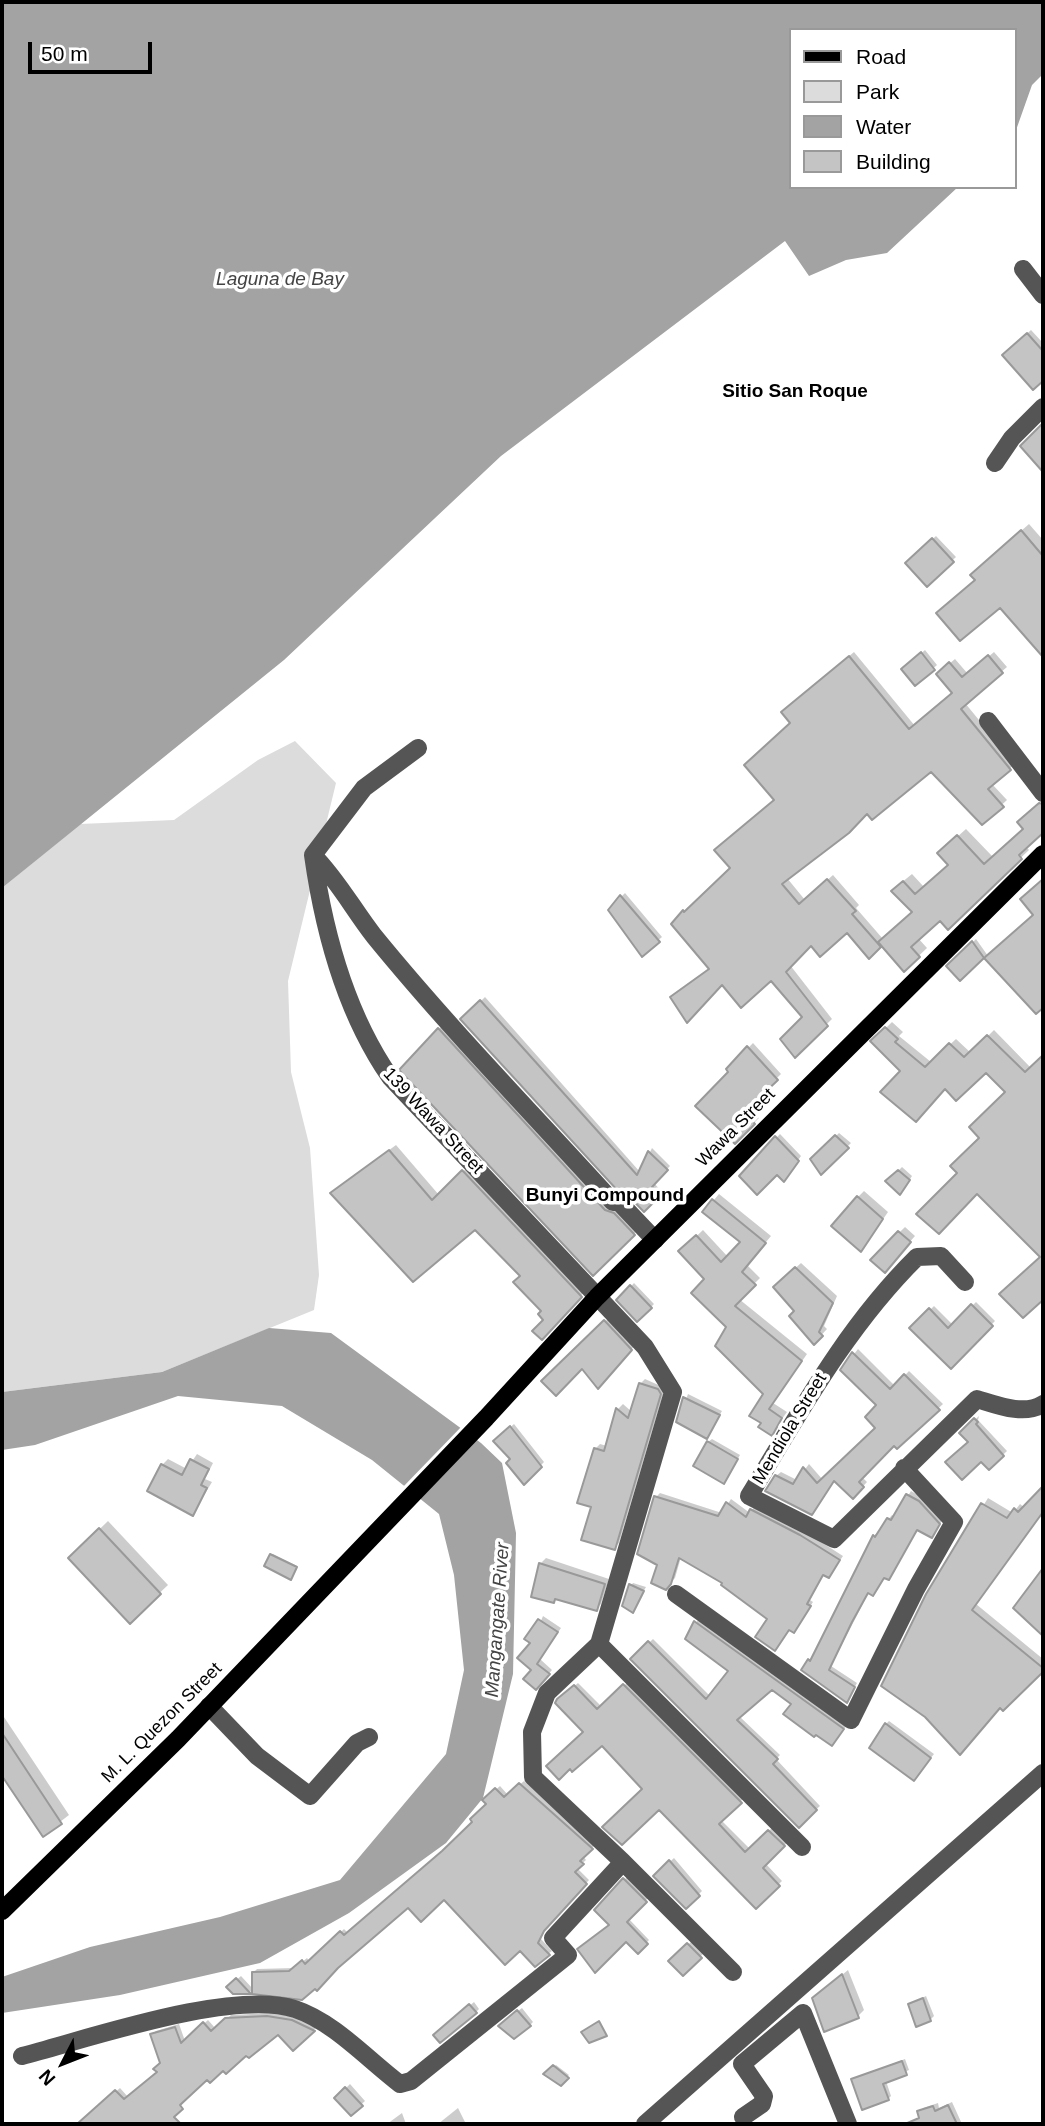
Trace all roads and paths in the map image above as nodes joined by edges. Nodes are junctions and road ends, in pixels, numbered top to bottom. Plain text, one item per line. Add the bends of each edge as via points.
1 (1023, 269) dead end
2 (1043, 295) edge
3 (1043, 407) edge
4 (995, 463) dead end
5 (988, 721) dead end
6 (418, 748) dead end
7 (1043, 793) edge
8 (1043, 854) edge
9 (313, 855) junction
10 (655, 1240) junction
11 (965, 1282) dead end
12 (597, 1297) junction
13 (1043, 1404) edge
14 (904, 1468) junction
15 (349, 1560) joint
16 (676, 1594) dead end
17 (600, 1644) junction
18 (209, 1706) junction
19 (369, 1737) dead end
20 (1043, 1773) edge
21 (802, 1847) dead end
22 (623, 1862) junction
23 (2, 1912) edge
24 (733, 1972) dead end
25 (22, 2056) dead end
26 (743, 2118) dead end
27 (645, 2124) edge
28 (848, 2124) edge

1 - 2 street
3 - 4 street
5 - 7 street
6 - 9 street via 364,788
8 - 10 main road, Wawa Street
9 - 10 street via 374,935 454,1026 613,1202 620,1202
9 - 12 street, 139 Wawa Street via 321,913 369,1047 390,1077
10 - 12 main road, Wawa Street
11 - 14 street, Mendiola Street via 941,1256 918,1257 908,1266 828,1365 749,1496 834,1539
12 - 15 main road, Wawa Street
12 - 17 street, 139 Wawa Street via 645,1347 673,1391
13 - 14 street, Mendiola Street via 1036,1409 1009,1408 977,1399
14 - 16 street via 954,1522 851,1720
15 - 18 main road, M. L. Quezon Street
17 - 21 street
17 - 22 street via 547,1693 532,1732 533,1777
18 - 19 street via 257,1756 310,1796 357,1743
18 - 23 main road, M. L. Quezon Street
20 - 27 street
22 - 24 street
22 - 25 street via 553,1938 568,1955 411,2081 400,2084 318,2020 270,2004 208,2009
26 - 28 street via 762,2104 764,2096 741,2064 803,2013

